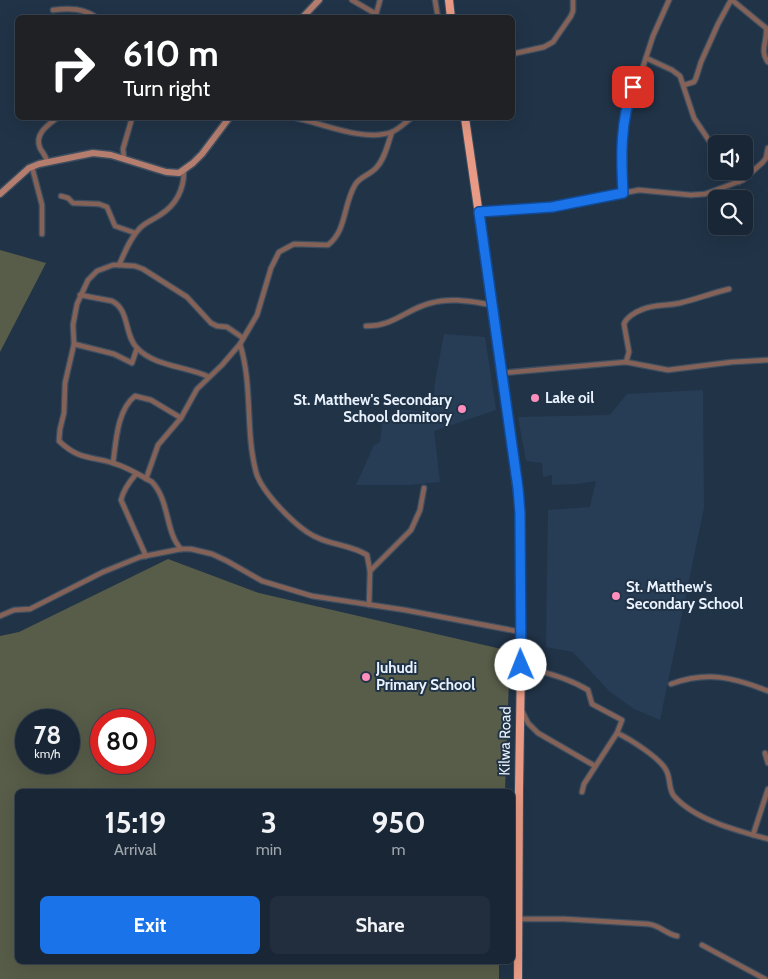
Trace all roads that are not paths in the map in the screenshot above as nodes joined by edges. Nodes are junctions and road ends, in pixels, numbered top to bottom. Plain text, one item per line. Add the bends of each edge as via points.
1 (319, 0) edge
2 (352, 0) edge
3 (380, 0) edge
4 (435, 0) edge
5 (449, 0) edge
6 (573, 0) edge
7 (669, 0) edge
8 (731, 0) edge
9 (53, 10) dead end
10 (91, 15) edge
11 (305, 15) edge
12 (374, 15) edge
13 (376, 15) edge
14 (438, 15) edge
15 (451, 15) edge
16 (515, 53) edge
17 (646, 58) junction
18 (768, 62) edge
19 (684, 85) junction
20 (55, 120) edge
21 (131, 120) edge
22 (228, 120) edge
23 (304, 120) edge
24 (408, 120) edge
25 (466, 120) edge
26 (392, 132) junction
27 (708, 139) edge
28 (768, 148) edge
29 (124, 158) junction
30 (47, 162) junction
31 (32, 167) junction
32 (184, 170) junction
33 (739, 182) joint
34 (623, 193) junction
35 (0, 194) edge
36 (61, 196) dead end
37 (479, 212) junction
38 (135, 233) junction
39 (42, 234) dead end
40 (119, 265) junction
41 (729, 289) dead end
42 (80, 294) junction
43 (493, 305) junction
44 (366, 326) dead end
45 (243, 338) junction
46 (74, 344) junction
47 (240, 344) junction
48 (137, 348) junction
49 (768, 360) edge
50 (626, 362) junction
51 (501, 373) junction
52 (209, 376) junction
53 (181, 418) junction
54 (114, 463) junction
55 (136, 474) junction
56 (146, 478) junction
57 (424, 488) dead end
58 (180, 549) junction
59 (146, 556) junction
60 (370, 571) junction
61 (369, 605) junction
62 (0, 616) edge
63 (521, 632) junction
64 (521, 665) junction
65 (671, 684) dead end
66 (768, 691) edge
67 (520, 705) junction
68 (617, 734) junction
69 (765, 753) dead end
70 (768, 763) edge
71 (595, 766) junction
72 (768, 789) edge
73 (582, 792) dead end
74 (753, 835) junction
75 (768, 840) edge
76 (516, 919) edge
77 (677, 936) dead end
78 (702, 945) dead end
79 (518, 979) edge
80 (765, 979) edge

1 - 11 main road
2 - 12 street
3 - 13 street
4 - 14 street
5 - 15 highway
6 - 16 street via 571,16 553,42
7 - 17 street
8 - 18 street via 766,28 764,54
8 - 19 street via 694,82
9 - 10 street via 72,8
17 - 19 street via 677,73
17 - 34 street via 630,95 622,133
19 - 27 street via 694,118
20 - 30 street via 44,129 39,140
21 - 29 street via 123,149
22 - 32 main road via 202,154
23 - 26 street via 358,134
24 - 26 street
25 - 37 highway, Kilwa Road
26 - 45 street via 379,164 356,184 341,228 333,240 328,245 294,244 279,252 260,308
28 - 33 street via 763,162
29 - 30 main road via 93,153
29 - 32 main road via 173,174
30 - 31 main road
31 - 35 main road
31 - 39 street via 42,205
32 - 38 street via 184,184 173,205
33 - 34 street via 705,194 640,190
34 - 37 street via 552,207
36 - 38 street via 73,203 108,207 115,226
37 - 43 highway, Kilwa Road
38 - 40 street
40 - 42 street via 97,271
40 - 45 street via 135,266 156,277 187,297 211,323 228,327
41 - 50 street via 683,302 644,308 632,315 624,324 629,352
42 - 46 street via 73,324
42 - 48 street via 117,304
43 - 44 street via 443,301 421,307 383,325
43 - 51 highway, Kilwa Road
45 - 47 street
46 - 48 street via 114,354 132,363
46 - 54 street via 66,375 59,441 75,453
47 - 52 street
47 - 60 street via 247,370 256,471 262,484 270,497 307,532 367,555
48 - 52 street via 167,364
49 - 50 street via 668,370
50 - 51 street
51 - 63 highway, Kilwa Road via 520,513
52 - 53 street via 197,389
53 - 54 street via 151,400 135,396 124,412
53 - 56 street via 156,449
54 - 55 street
55 - 56 street
55 - 59 street via 121,499
56 - 58 street via 157,488
57 - 60 street via 420,510 411,530
58 - 59 street
58 - 61 street via 212,554 256,579 285,589
59 - 62 street via 102,572 30,609 14,610
60 - 61 street
61 - 63 street
63 - 64 highway, Kilwa Road
64 - 67 highway, Kilwa Road
64 - 68 street via 558,676 588,690 592,704 621,718
65 - 66 street via 693,677 724,677
67 - 71 street via 533,730
67 - 76 highway, Kilwa Road
68 - 71 street
68 - 74 street via 639,745 665,768 672,793 685,805 707,819
69 - 70 street
71 - 73 street
72 - 74 street
74 - 75 street
76 - 77 street via 648,924
76 - 79 highway, Kilwa Road
78 - 80 street

